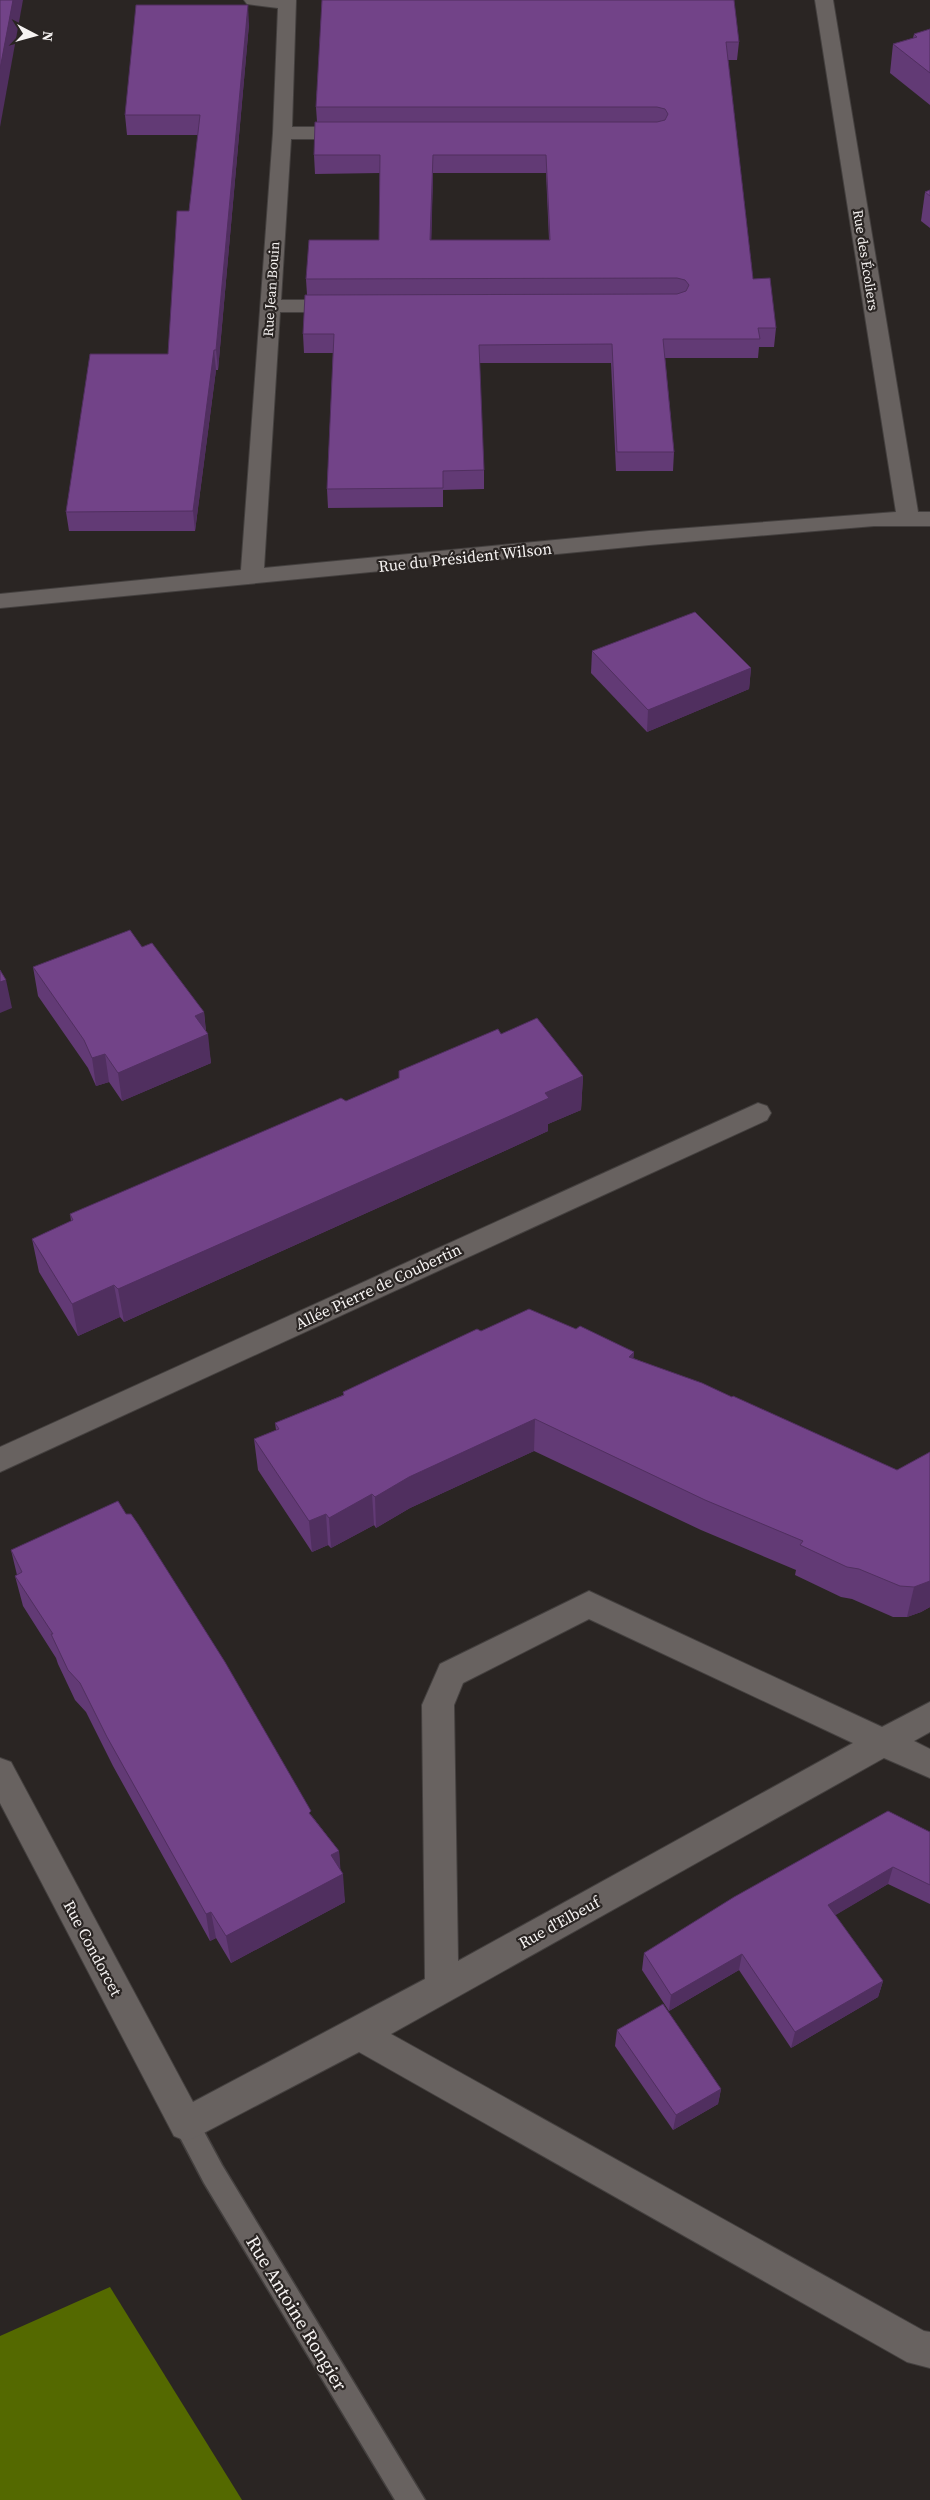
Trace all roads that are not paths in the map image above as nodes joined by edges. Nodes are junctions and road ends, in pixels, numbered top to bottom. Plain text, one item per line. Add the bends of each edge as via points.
1 (253, 0) edge
2 (824, 0) edge
3 (287, 1) edge
4 (282, 133) junction
5 (371, 133) edge
6 (270, 306) junction
7 (359, 306) edge
8 (908, 519) junction
9 (930, 520) edge
10 (252, 578) junction
11 (0, 602) edge
12 (758, 1113) dead end
13 (0, 1460) edge
14 (930, 1716) edge
15 (883, 1742) junction
16 (930, 1764) edge
17 (0, 1772) edge
18 (442, 1988) junction
19 (359, 2034) junction
20 (186, 2124) junction
21 (930, 2350) edge
22 (411, 2500) edge

1 - 3 street
2 - 8 street, Rue des Écoliers
3 - 4 street, Rue Jean Bouin
4 - 5 street
4 - 6 street, Rue Jean Bouin
6 - 7 street
6 - 10 street, Rue Jean Bouin
8 - 9 street, Rue du Président Wilson
8 - 10 street, Rue du Président Wilson via 659,537
10 - 11 street, Rue du Président Wilson
12 - 13 street, Allée Pierre de Coubertin
14 - 15 street, Rue d'Elbeuf
15 - 16 street
15 - 18 street, Rue d'Elbeuf
15 - 18 street via 589,1604 451,1674 438,1705
17 - 20 street, Rue Condorcet
18 - 19 street, Rue d'Elbeuf
19 - 20 street, Rue d'Elbeuf
19 - 21 street via 920,2350
20 - 22 lane, Rue Antoine Rongier via 213,2174

